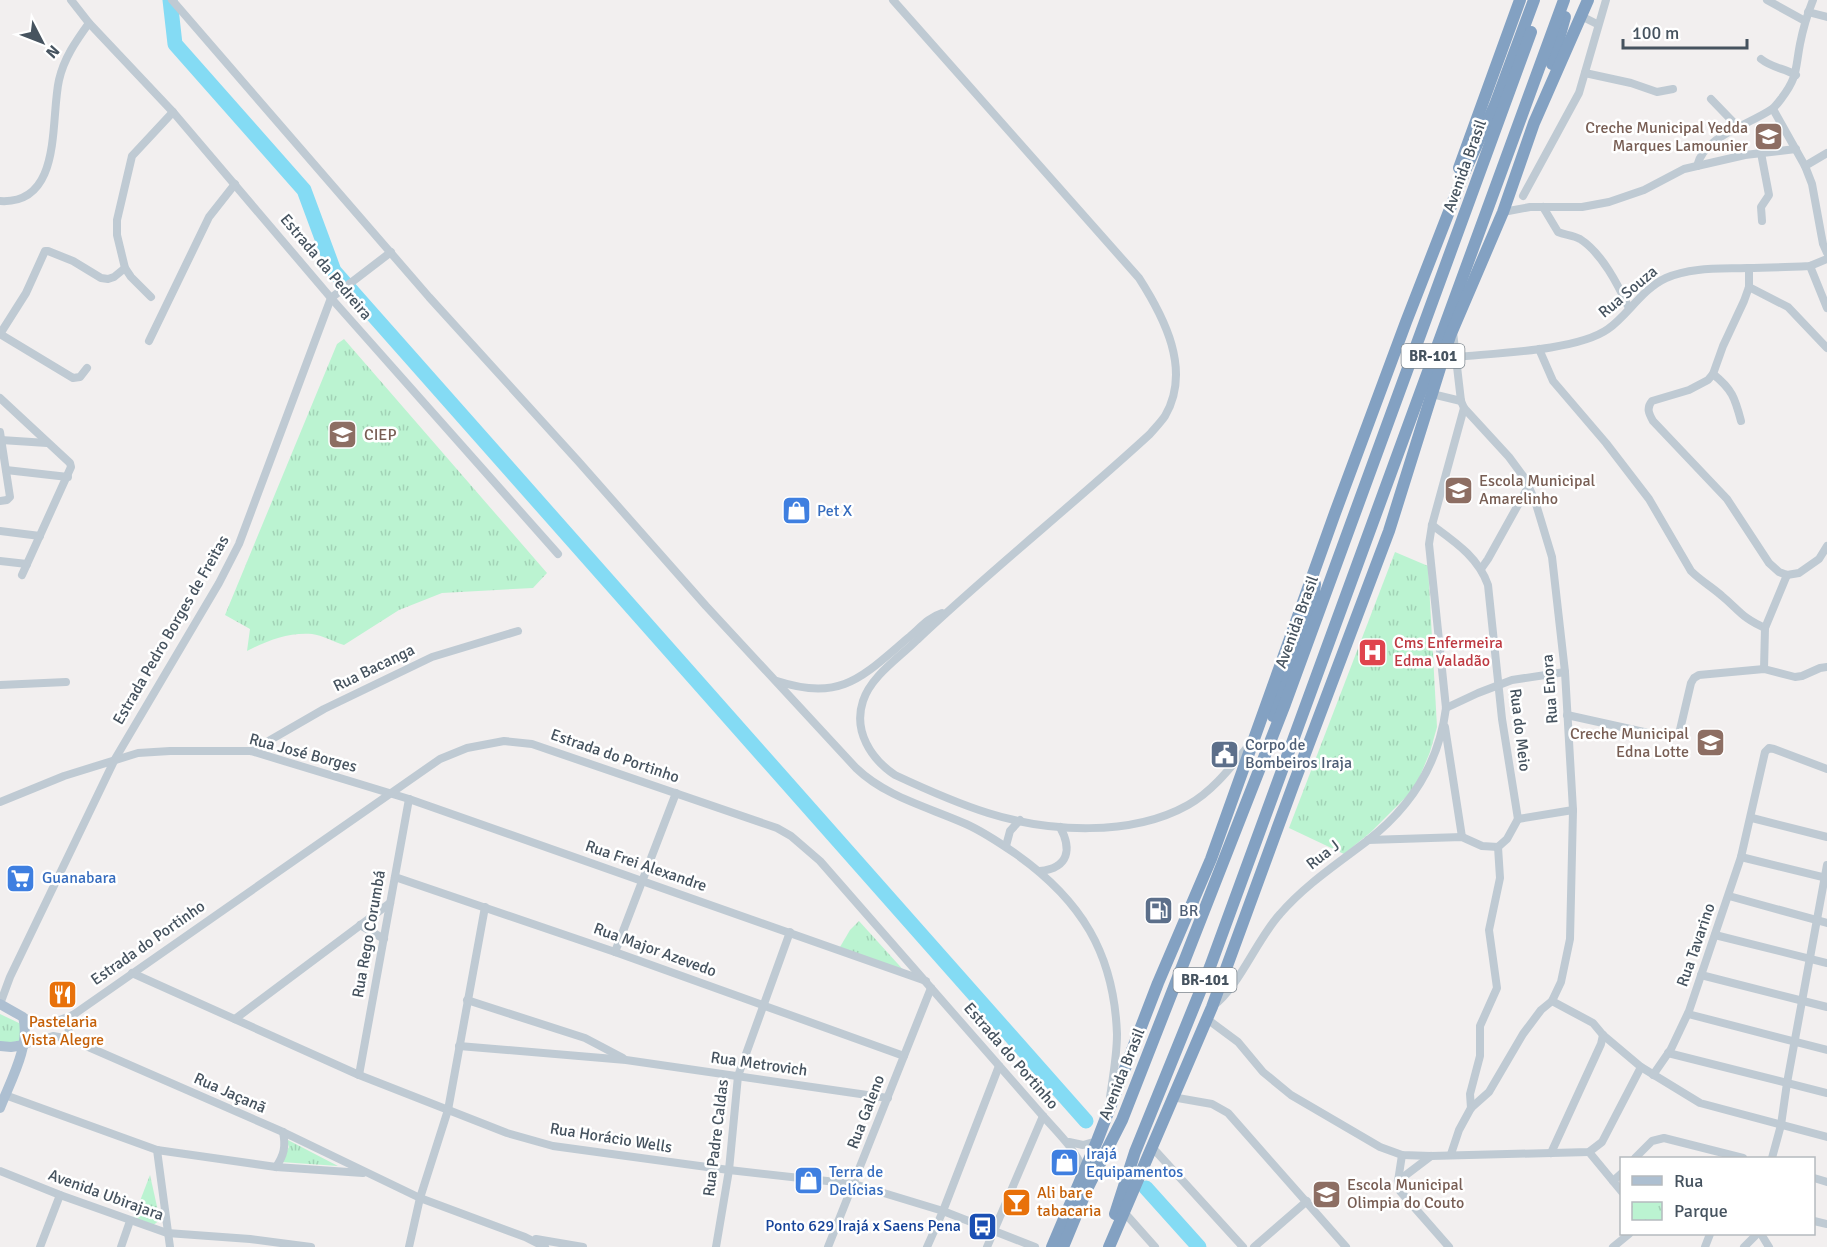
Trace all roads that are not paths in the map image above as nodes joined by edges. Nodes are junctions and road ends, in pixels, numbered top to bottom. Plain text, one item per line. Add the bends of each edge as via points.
1 (71, 0) edge
2 (172, 0) edge
3 (893, 0) edge
4 (1520, 0) edge
5 (1534, 0) edge
6 (1542, 0) edge
7 (1566, 0) edge
8 (1587, 0) edge
9 (1606, 0) edge
10 (1767, 0) edge
11 (1812, 0) edge
12 (1581, 16) junction
13 (1806, 17) junction
14 (1827, 17) edge
15 (89, 23) junction
16 (1597, 24) junction
17 (1761, 59) dead end
18 (1585, 73) junction
19 (1796, 75) junction
20 (1673, 89) dead end
21 (1711, 99) dead end
22 (1773, 109) junction
23 (173, 112) junction
24 (1534, 123) junction
25 (1738, 127) junction
26 (1496, 131) junction
27 (1796, 149) junction
28 (1761, 153) junction
29 (1827, 153) edge
30 (1697, 166) junction
31 (1805, 166) junction
32 (235, 184) junction
33 (1513, 185) junction
34 (1523, 196) junction
35 (0, 201) edge
36 (1530, 207) junction
37 (1543, 207) junction
38 (1503, 212) junction
39 (1762, 221) dead end
40 (1440, 235) junction
41 (1825, 244) edge
42 (391, 252) junction
43 (1827, 253) edge
44 (1827, 259) edge
45 (1810, 266) junction
46 (125, 268) junction
47 (1749, 268) junction
48 (1749, 287) junction
49 (1419, 289) junction
50 (151, 297) dead end
51 (331, 298) junction
52 (1629, 308) junction
53 (1827, 309) edge
54 (1453, 329) junction
55 (0, 334) edge
56 (149, 341) dead end
57 (1827, 348) edge
58 (1539, 349) junction
59 (1456, 357) junction
60 (87, 368) dead end
61 (1713, 374) junction
62 (1432, 394) junction
63 (0, 398) edge
64 (1463, 405) junction
65 (1741, 421) dead end
66 (1, 436) edge
67 (48, 443) junction
68 (6, 470) junction
69 (68, 477) junction
70 (1528, 487) junction
71 (0, 501) edge
72 (1432, 525) junction
73 (0, 531) edge
74 (40, 536) junction
75 (1827, 546) edge
76 (558, 554) dead end
77 (1318, 560) junction
78 (0, 561) edge
79 (27, 564) junction
80 (1481, 569) junction
81 (22, 574) dead end
82 (1786, 575) junction
83 (948, 612) junction
84 (1765, 628) junction
85 (518, 631) dead end
86 (1827, 667) edge
87 (1764, 669) junction
88 (1565, 672) junction
89 (776, 681) junction
90 (66, 682) dead end
91 (0, 684) edge
92 (1498, 684) junction
93 (1446, 708) junction
94 (1567, 715) junction
95 (1444, 724) junction
96 (1252, 741) junction
97 (251, 751) junction
98 (115, 759) junction
99 (1827, 769) edge
100 (1255, 780) junction
101 (676, 793) junction
102 (390, 794) junction
103 (409, 799) junction
104 (0, 802) edge
105 (1574, 810) junction
106 (1752, 818) junction
107 (1518, 819) junction
108 (1020, 820) junction
109 (1060, 826) junction
110 (1462, 837) junction
111 (1827, 837) edge
112 (1368, 840) junction
113 (1006, 846) junction
114 (1498, 847) junction
115 (1742, 857) junction
116 (1827, 865) edge
117 (1040, 871) junction
118 (395, 877) junction
119 (1826, 878) edge
120 (642, 880) junction
121 (1729, 896) junction
122 (390, 903) junction
123 (485, 906) junction
124 (1817, 920) junction
125 (1827, 923) edge
126 (360, 925) junction
127 (790, 932) junction
128 (1715, 935) junction
129 (384, 939) junction
130 (615, 952) junction
131 (903, 956) junction
132 (1811, 958) junction
133 (1827, 963) edge
134 (890, 968) junction
135 (132, 973) junction
136 (1701, 975) junction
137 (929, 985) junction
138 (467, 1000) junction
139 (1552, 1001) junction
140 (1803, 1001) junction
141 (0, 1004) edge
142 (764, 1005) junction
143 (1212, 1007) junction
144 (1827, 1007) edge
145 (73, 1014) junction
146 (1688, 1014) junction
147 (23, 1017) junction
148 (235, 1019) junction
149 (1207, 1019) junction
150 (55, 1022) junction
151 (1603, 1035) junction
152 (56, 1036) junction
153 (70, 1039) junction
154 (1795, 1042) junction
155 (24, 1045) junction
156 (0, 1046) edge
157 (459, 1046) junction
158 (1827, 1050) edge
159 (1668, 1053) junction
160 (904, 1056) junction
161 (626, 1060) junction
162 (999, 1066) junction
163 (1641, 1067) junction
164 (359, 1075) junction
165 (1653, 1075) junction
166 (738, 1076) junction
167 (1787, 1083) junction
168 (1827, 1094) edge
169 (5, 1095) junction
170 (1172, 1097) junction
171 (888, 1098) junction
172 (0, 1108) edge
173 (1471, 1108) junction
174 (448, 1110) junction
175 (1109, 1110) junction
176 (1043, 1116) junction
177 (1781, 1125) junction
178 (283, 1132) junction
179 (1827, 1137) edge
180 (1068, 1141) junction
181 (1097, 1141) junction
182 (1151, 1146) junction
183 (157, 1150) junction
184 (1589, 1152) junction
185 (1551, 1153) junction
186 (1451, 1154) junction
187 (1402, 1155) junction
188 (1431, 1155) junction
189 (1636, 1157) edge
190 (1739, 1157) edge
191 (1772, 1157) edge
192 (276, 1167) junction
193 (729, 1170) junction
194 (1084, 1170) junction
195 (0, 1171) edge
196 (367, 1173) junction
197 (1620, 1175) edge
198 (1398, 1181) junction
199 (1612, 1181) junction
200 (854, 1184) junction
201 (1620, 1190) edge
202 (60, 1195) junction
203 (420, 1198) junction
204 (1307, 1201) junction
205 (943, 1211) junction
206 (1123, 1211) junction
207 (130, 1221) junction
208 (995, 1230) junction
209 (167, 1233) junction
210 (1627, 1235) edge
211 (1757, 1235) edge
212 (525, 1238) junction
213 (251, 1243) edge
214 (40, 1247) edge
215 (121, 1247) edge
216 (170, 1247) edge
217 (311, 1247) edge
218 (409, 1247) edge
219 (545, 1247) edge
220 (583, 1247) edge
221 (716, 1247) edge
222 (828, 1247) edge
223 (927, 1247) edge
224 (987, 1247) edge
225 (1035, 1247) edge
226 (1053, 1247) edge
227 (1063, 1247) edge
228 (1102, 1247) edge
229 (1109, 1247) edge
230 (1155, 1247) edge
231 (1243, 1247) edge
232 (1254, 1247) edge
233 (1346, 1247) edge
234 (1449, 1247) edge
235 (1613, 1247) edge
236 (1744, 1247) edge

1 - 15 street, Estrada da Pedreira
2 - 42 street
3 - 83 street via 1139,278 1166,325 1175,365 1174,397 1165,417 1150,434
4 - 40 highway, Avenida Brasil via 1443,210
5 - 40 highway, Avenida Brasil
6 - 26 highway, Avenida Brasil / BR-101
7 - 24 highway via 1558,46
7 - 228 highway, BR-101 via 1210,967 1135,1152
8 - 12 highway
9 - 16 street
10 - 13 street
11 - 13 street
12 - 16 street
12 - 24 highway
13 - 14 street
13 - 19 street
15 - 23 street, Estrada da Pedreira
15 - 35 street via 67,55 59,81 48,168 27,196
16 - 18 street
17 - 19 street via 1771,67
18 - 20 street via 1657,92
18 - 34 street via 1579,93
19 - 22 street
21 - 25 street
22 - 25 street
22 - 27 street
23 - 32 street, Estrada da Pedreira
23 - 46 street via 130,161 116,228
24 - 33 highway, BR-101
25 - 30 street via 1702,152
26 - 49 highway via 1483,149
26 - 100 highway, Avenida Brasil / BR-101
27 - 28 street
27 - 31 street
28 - 30 street
28 - 39 street via 1769,195 1761,207
29 - 31 street
30 - 37 street via 1609,202
31 - 41 street
32 - 51 street, Estrada da Pedreira
32 - 56 street via 209,217
33 - 34 street
33 - 38 highway, BR-101
34 - 36 street
36 - 37 street
36 - 38 street
37 - 52 street via 1558,231 1577,237 1597,256 1614,277
38 - 54 highway, BR-101
40 - 49 highway, Avenida Brasil
41 - 43 street
42 - 51 street
42 - 89 street
44 - 45 street
45 - 47 street, Rua Souza
45 - 53 street
46 - 50 street
46 - 55 street via 114,277 101,278 73,261 45,251 26,293
47 - 48 street
47 - 52 street, Rua Souza via 1677,274 1664,279
48 - 57 street via 1788,307
48 - 61 street
49 - 77 highway, Avenida Brasil / BR-101
51 - 76 street, Estrada da Pedreira
51 - 98 street, Estrada Pedro Borges de Freitas via 239,544
52 - 58 street, Rua Souza via 1617,322 1593,337
54 - 59 street
54 - 62 highway, BR-101
55 - 60 street via 73,378 80,377
58 - 59 street, Rua Souza
58 - 84 street via 1553,381 1649,499 1691,571 1742,616
59 - 64 street
61 - 65 street via 1728,386
61 - 82 street via 1689,390 1652,401 1648,413 1727,499 1768,563
62 - 64 street
62 - 143 highway, BR-101 via 1389,531
63 - 67 street
64 - 70 street, Rua Enora via 1521,472
64 - 72 street, Rua J
66 - 67 street
66 - 68 street
67 - 69 street via 70,463
68 - 69 street
68 - 71 street via 10,497
69 - 74 street
70 - 80 street
70 - 88 street, Rua Enora via 1552,556
72 - 80 street, Rua do Meio
72 - 93 street, Rua J via 1429,554
73 - 74 street
74 - 79 street
75 - 82 street via 1814,564
77 - 96 highway, Avenida Brasil / BR-101
77 - 100 highway via 1313,600 1279,693
78 - 79 street
79 - 81 street
80 - 92 street, Rua do Meio via 1490,593
82 - 84 street
83 - 89 street via 936,615 885,658 844,685 819,689
83 - 108 street via 869,688 860,711 864,742 884,768 910,782 972,808
84 - 87 street
85 - 97 street, Rua Bacanga via 432,657 324,709
86 - 87 street via 1795,677
87 - 94 street via 1694,678 1682,728 1676,737
88 - 92 street
88 - 94 street, Rua Enora
89 - 113 street via 868,779
90 - 91 street
92 - 93 street
92 - 107 street, Rua do Meio
93 - 95 street, Rua J
94 - 105 street, Rua Enora
95 - 110 street, Rua J
95 - 112 street, Rua J via 1434,757 1415,793
96 - 109 street via 1204,794 1173,813 1134,824
96 - 175 highway, Avenida Brasil / BR-101 via 1211,859
97 - 98 street, Rua José Borges via 152,752
97 - 102 street, Rua José Borges
98 - 104 street, Rua José Borges
98 - 141 street, Estrada Pedro Borges de Freitas
99 - 106 street, Rua Tavarino via 1767,749
100 - 227 highway, Avenida Brasil / BR-101 via 1122,1120
101 - 102 street, Estrada do Portinho via 550,748 504,741 467,748 440,759
101 - 120 street
101 - 131 street, Estrada do Portinho via 791,836 820,861
102 - 103 street, Rua Frei Alexandre
102 - 135 street, Estrada do Portinho
103 - 118 street, Rua Rego Corumbá
103 - 120 street, Rua Frei Alexandre
105 - 107 street
105 - 139 street, Rua Enora via 1568,951
106 - 111 street
106 - 115 street, Rua Tavarino
107 - 114 street
108 - 109 street
108 - 113 street via 1010,831
109 - 117 street via 1067,854 1056,867
110 - 112 street
110 - 114 street via 1482,846
112 - 143 street, Rua J via 1284,909
113 - 117 street
114 - 173 street via 1499,888 1489,930 1497,988 1480,1026 1480,1056 1470,1094
115 - 119 street
115 - 121 street, Rua Tavarino
116 - 119 street
117 - 175 street via 1083,918 1107,970 1117,1037
118 - 122 street, Rua Rego Corumbá
118 - 123 street, Rua Major Azevedo
119 - 124 street
120 - 127 street, Rua Frei Alexandre
120 - 130 street
121 - 124 street
121 - 128 street, Rua Tavarino
122 - 126 street
122 - 129 street, Rua Rego Corumbá
123 - 130 street, Rua Major Azevedo
123 - 138 street
124 - 125 street
124 - 132 street
126 - 129 street
126 - 148 street
127 - 134 street, Rua Frei Alexandre
127 - 142 street, Rua Padre Caldas
128 - 132 street
128 - 136 street, Rua Tavarino
129 - 164 street, Rua Rego Corumbá
130 - 142 street, Rua Major Azevedo
131 - 134 street via 902,963
131 - 137 street, Estrada do Portinho
132 - 133 street
132 - 140 street
134 - 137 street, Rua Frei Alexandre
135 - 145 street, Estrada do Portinho
135 - 148 street, Rua Horácio Wells
136 - 140 street
136 - 146 street, Rua Tavarino
137 - 160 street, Rua Galeno
137 - 162 street, Estrada do Portinho
138 - 157 street
138 - 161 street, Rua Metrovich via 585,1038
139 - 151 street via 1593,1023
139 - 173 street via 1526,1029 1489,1092
140 - 144 street
140 - 154 street
141 - 147 main road
142 - 160 street, Rua Major Azevedo
142 - 166 street, Rua Padre Caldas
143 - 149 highway, BR-101
145 - 150 street, Estrada do Portinho
145 - 153 street via 68,1030
146 - 154 street
146 - 159 street, Rua Tavarino
147 - 150 street via 40,1023
147 - 155 main road
148 - 164 street, Rua Horácio Wells
149 - 170 highway, BR-101
149 - 187 street via 1238,1042 1263,1072 1291,1095 1366,1140
150 - 152 street
151 - 163 street
151 - 185 street
152 - 153 street, Rua Jaçanã
152 - 155 street, Rua Jaçanã
153 - 178 street, Rua Jaçanã
154 - 158 street
154 - 167 street
155 - 156 main road
155 - 169 main road
157 - 161 street, Rua Metrovich
157 - 174 street
159 - 165 street, Rua Tavarino
159 - 167 street
160 - 171 street, Rua Galeno
161 - 166 street, Rua Metrovich
162 - 176 street, Estrada do Portinho
162 - 205 street
163 - 165 street
163 - 184 street via 1602,1142
164 - 174 street, Rua Horácio Wells
165 - 177 street via 1712,1108
166 - 171 street, Rua Metrovich
166 - 193 street, Rua Padre Caldas
167 - 168 street
167 - 177 street
169 - 172 main road
169 - 183 street
170 - 182 highway, BR-101
170 - 204 street via 1221,1108
171 - 200 street, Rua Galeno
173 - 186 street
174 - 193 street, Rua Horácio Wells via 553,1146
174 - 203 street
175 - 181 highway, Avenida Brasil / BR-101
176 - 180 street, Estrada do Portinho
176 - 208 street
177 - 179 street
177 - 191 street
178 - 192 street via 284,1152
178 - 196 street, Rua Jaçanã
180 - 181 street via 1083,1145
180 - 194 street, Estrada do Portinho
181 - 194 highway, Avenida Brasil / BR-101
182 - 206 highway, BR-101
182 - 231 street
183 - 192 street
183 - 209 street
184 - 185 street
184 - 199 street
185 - 186 street
186 - 188 street
187 - 188 street
187 - 198 street
188 - 198 street
189 - 190 street via 1652,1141 1664,1138
192 - 196 street
193 - 200 street, Rua Horácio Wells
193 - 221 street, Rua Padre Caldas
194 - 226 highway, Avenida Brasil / BR-101
195 - 202 street, Avenida Ubirajara
196 - 203 street, Rua Jaçanã
197 - 199 street
198 - 234 street via 1403,1195
199 - 201 street
200 - 205 street, Rua Horácio Wells
200 - 222 street, Rua Galeno
202 - 207 street, Avenida Ubirajara
202 - 214 street
203 - 212 street, Rua Jaçanã
203 - 218 street
204 - 232 street
204 - 233 street
205 - 208 street, Rua Horácio Wells
205 - 223 street
206 - 229 highway, BR-101
206 - 230 street
207 - 209 street, Avenida Ubirajara
207 - 215 street
208 - 224 street
208 - 225 street, Rua Horácio Wells
209 - 213 street, Avenida Ubirajara
209 - 216 street
210 - 235 street
211 - 236 street
212 - 219 street
212 - 220 street
213 - 217 street, Avenida Ubirajara

